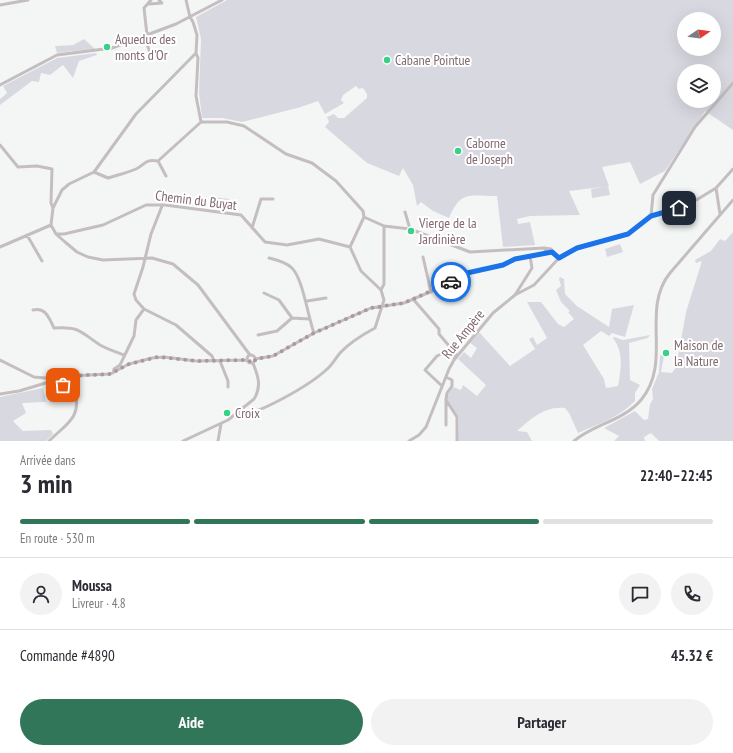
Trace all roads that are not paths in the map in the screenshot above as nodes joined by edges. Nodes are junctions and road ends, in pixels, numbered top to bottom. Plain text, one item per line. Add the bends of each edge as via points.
1 (28, 0) edge
2 (151, 0) edge
3 (159, 0) edge
4 (186, 0) edge
5 (222, 0) edge
6 (149, 4) junction
7 (0, 5) edge
8 (190, 17) junction
9 (147, 27) junction
10 (153, 33) junction
11 (145, 36) junction
12 (196, 53) junction
13 (152, 58) dead end
14 (733, 83) edge
15 (0, 85) edge
16 (201, 122) junction
17 (0, 145) edge
18 (158, 161) junction
19 (733, 169) edge
20 (94, 172) junction
21 (166, 176) dead end
22 (716, 188) junction
23 (273, 199) dead end
24 (733, 200) edge
25 (162, 206) junction
26 (53, 208) junction
27 (404, 212) dead end
28 (720, 214) junction
29 (651, 216) junction
30 (364, 217) junction
31 (51, 225) junction
32 (384, 226) junction
33 (252, 228) junction
34 (410, 228) junction
35 (56, 234) junction
36 (27, 235) junction
37 (0, 247) edge
38 (350, 247) junction
39 (544, 248) junction
40 (547, 253) junction
41 (555, 254) junction
42 (530, 256) junction
43 (424, 257) dead end
44 (145, 258) junction
45 (269, 258) dead end
46 (559, 258) junction
47 (42, 260) dead end
48 (381, 290) junction
49 (431, 292) junction
50 (264, 293) dead end
51 (515, 295) junction
52 (326, 298) dead end
53 (414, 299) junction
54 (307, 301) junction
55 (382, 306) junction
56 (144, 309) junction
57 (33, 310) dead end
58 (292, 318) junction
59 (309, 319) junction
60 (314, 333) junction
61 (258, 335) dead end
62 (443, 353) dead end
63 (124, 354) junction
64 (250, 355) junction
65 (256, 359) junction
66 (0, 360) edge
67 (247, 360) junction
68 (454, 360) junction
69 (214, 361) junction
70 (220, 361) junction
71 (253, 363) junction
72 (113, 373) junction
73 (446, 377) junction
74 (59, 380) junction
75 (442, 386) junction
76 (228, 387) dead end
77 (0, 394) edge
78 (446, 400) junction
79 (236, 415) junction
80 (221, 424) junction
81 (446, 425) dead end
82 (49, 441) edge
83 (183, 441) edge
84 (218, 441) edge
85 (408, 441) edge
86 (457, 441) edge
87 (574, 441) edge

1 - 7 street
2 - 6 street
3 - 6 street via 162,3
4 - 8 street
5 - 8 street
6 - 9 street via 144,8
8 - 10 street
8 - 12 street via 198,35
9 - 10 street
9 - 11 street
10 - 11 street
11 - 13 street
11 - 15 street via 103,50 57,55
12 - 16 street via 196,96
12 - 20 street via 136,114
14 - 29 street via 695,126 653,196
16 - 18 street
16 - 30 street via 227,122 244,126 286,154 312,163 336,181 363,211
17 - 26 street via 18,167 37,166 52,169
18 - 20 street via 145,161 137,169 108,178
18 - 21 street
19 - 22 street
20 - 26 street via 65,186
22 - 28 street
22 - 29 street via 679,208
23 - 33 street via 262,199
24 - 28 street
25 - 33 street, Chemin du Buyat via 232,212 241,215
25 - 35 street, Chemin du Buyat via 146,205 103,225
25 - 44 street
26 - 31 street
27 - 34 street
28 - 87 street via 663,284 656,316 657,366 650,387 632,409
29 - 46 street, Rue Ampère via 628,234 577,248
30 - 32 street
30 - 38 street
31 - 35 street
31 - 36 street
32 - 34 street
32 - 48 street via 384,284
33 - 38 street, Chemin du Buyat via 265,242 292,245 319,239
34 - 39 street via 470,252
35 - 44 street via 77,252 88,257 103,260
36 - 37 street
36 - 47 street
38 - 48 street via 361,271
39 - 40 street
39 - 41 street via 551,249
40 - 41 street
40 - 42 street
41 - 46 street
42 - 49 street via 467,273
42 - 51 street via 532,268
43 - 49 street
44 - 56 street via 134,294
44 - 64 street via 167,261 191,278 219,311
45 - 54 street via 291,267
46 - 51 street, Rue Ampère via 534,285
48 - 55 street via 384,300
49 - 53 street
50 - 58 street via 279,300
51 - 68 street, Rue Ampère via 493,314
52 - 54 street
53 - 55 street
53 - 68 street via 439,328 439,334 456,354
54 - 59 street
55 - 60 street via 371,308
55 - 79 street via 375,328 347,346 326,370 272,404 241,416
56 - 63 street via 136,320 134,336
56 - 69 street via 176,325 212,356
57 - 63 street via 44,310 54,328 77,328 101,345
58 - 59 street
58 - 61 street via 277,331
59 - 60 street
60 - 65 street via 273,356
62 - 75 street via 425,370
63 - 72 street via 120,365
64 - 65 street
64 - 67 street
65 - 71 street
66 - 74 street via 34,377
67 - 70 street
67 - 71 street
68 - 73 street, Rue Ampère
69 - 70 street
69 - 72 street via 152,358 129,364
70 - 76 street
71 - 79 street via 259,382 257,394
72 - 74 street via 102,376 70,376
73 - 75 street, Rue Ampère
73 - 78 street via 453,383
74 - 77 street via 19,392
74 - 82 street via 75,391 78,408 71,420
75 - 85 street, Rue Ampère via 426,427 419,435
78 - 81 street
78 - 86 street via 457,417
79 - 80 street
80 - 83 street
80 - 84 street

